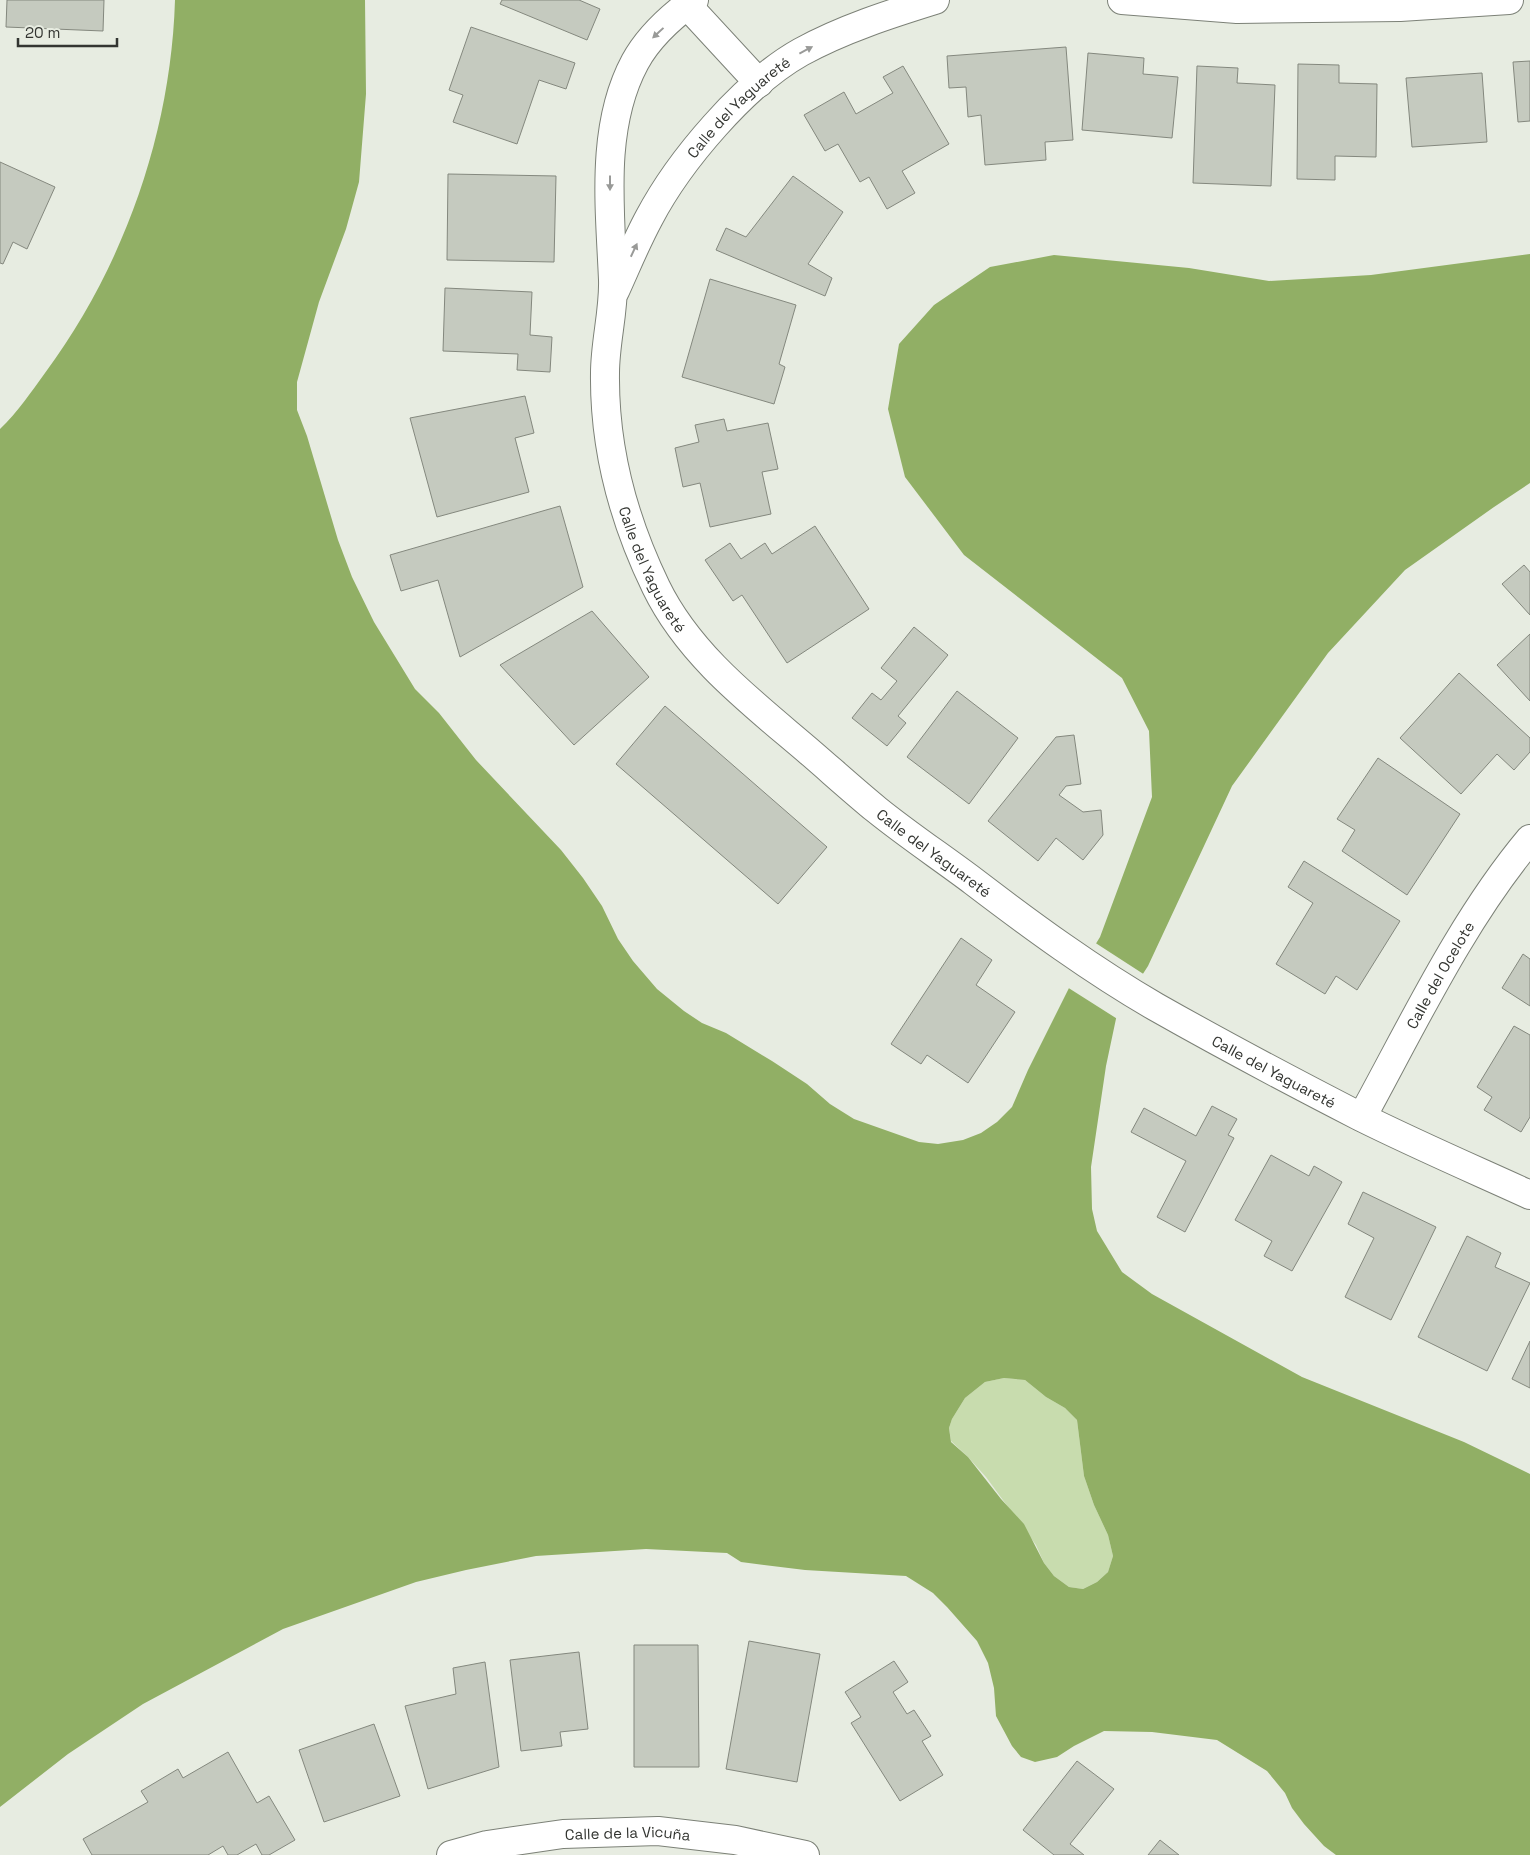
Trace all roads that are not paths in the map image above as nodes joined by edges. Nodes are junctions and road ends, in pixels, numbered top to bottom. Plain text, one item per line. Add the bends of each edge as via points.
1 (935, 0) edge
2 (1122, 0) edge
3 (1509, 0) edge
4 (690, 3) edge
5 (759, 83) junction
6 (614, 294) junction
7 (1530, 839) edge
8 (1362, 1117) junction
9 (1530, 1195) edge
10 (451, 1855) edge
11 (805, 1855) edge

5 -> 1 street, Calle del Yaguareté via 800,53 827,39
2 - 3 street via 1237,9 1400,7
4 - 5 street
4 -> 6 street, Calle del Yaguareté via 650,40 636,61 624,89 610,148
6 -> 5 street, Calle del Yaguareté via 649,218 685,161
6 - 8 street, Calle del Yaguareté via 604,369 606,427 618,489 658,591 689,639 727,681 879,811 1053,942 1154,1006
7 - 8 street, Calle del Ocelote via 1466,928
8 - 9 street, Calle del Yaguareté
10 - 11 street, Calle de la Vicuña via 487,1845 563,1834 658,1831 735,1840

